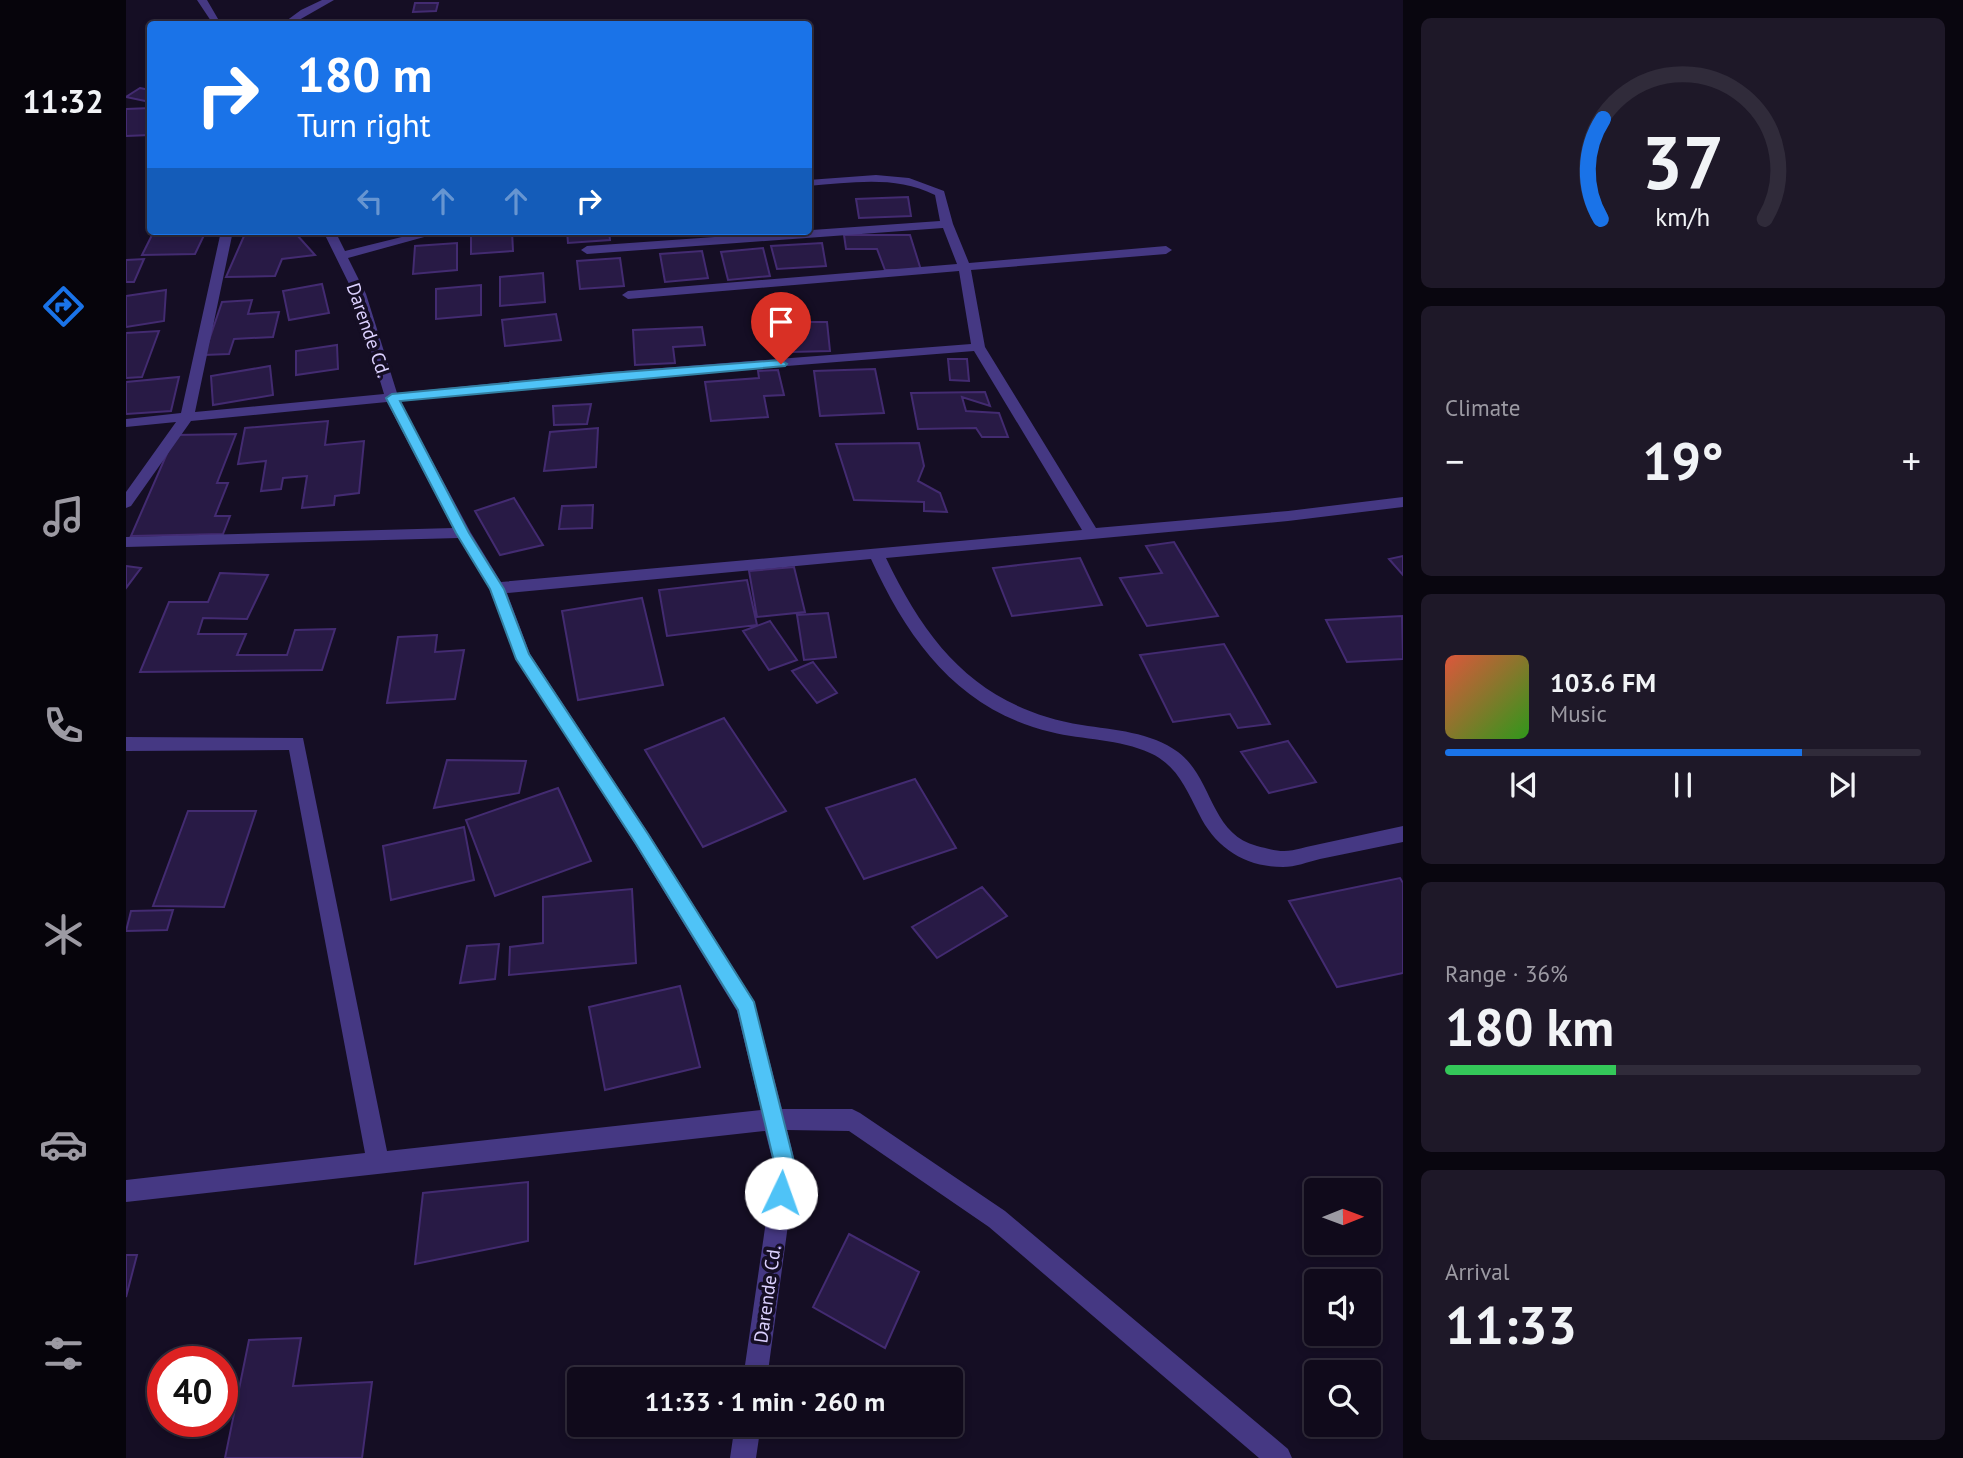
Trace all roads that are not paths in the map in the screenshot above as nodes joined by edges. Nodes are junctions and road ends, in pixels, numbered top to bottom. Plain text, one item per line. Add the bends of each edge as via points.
1 (202, 0) edge
2 (329, 0) edge
3 (215, 21) edge
4 (290, 21) edge
5 (812, 183) edge
6 (947, 224) junction
7 (812, 234) edge
8 (227, 235) edge
9 (331, 235) edge
10 (424, 235) edge
11 (795, 235) edge
12 (587, 250) dead end
13 (1166, 250) dead end
14 (341, 256) junction
15 (965, 268) junction
16 (628, 295) dead end
17 (978, 347) junction
18 (392, 398) junction
19 (187, 417) junction
20 (126, 422) edge
21 (1403, 502) edge
22 (126, 503) edge
23 (463, 533) junction
24 (1092, 534) junction
25 (126, 542) edge
26 (876, 554) junction
27 (497, 589) junction
28 (126, 744) edge
29 (1403, 834) edge
30 (774, 1119) junction
31 (378, 1163) junction
32 (126, 1191) edge
33 (757, 1367) edge
34 (746, 1437) edge
35 (743, 1458) edge
36 (1279, 1458) edge

1 - 3 street
2 - 4 street
5 - 6 street via 898,178 925,183 940,193
6 - 7 street
6 - 15 street
8 - 19 street
9 - 14 street, Darende Cd.
10 - 14 street
11 - 12 street
13 - 15 street
14 - 18 street, Darende Cd. via 360,294
15 - 16 street
15 - 17 street
17 - 18 street
17 - 24 street
18 - 19 street
18 - 23 street, Darende Cd.
19 - 20 street
19 - 22 street
21 - 24 street
23 - 25 street
23 - 27 street, Darende Cd.
24 - 26 street
26 - 27 street
26 - 29 street via 925,638 988,701 1054,727 1130,738 1157,748 1185,769 1221,835 1234,844 1284,859
27 - 30 street, Darende Cd. via 522,655 747,1008
28 - 31 street via 297,743
30 - 31 street
30 - 33 street, Darende Cd. via 785,1166
30 - 36 street via 852,1120 997,1219
31 - 32 street
34 - 35 street

